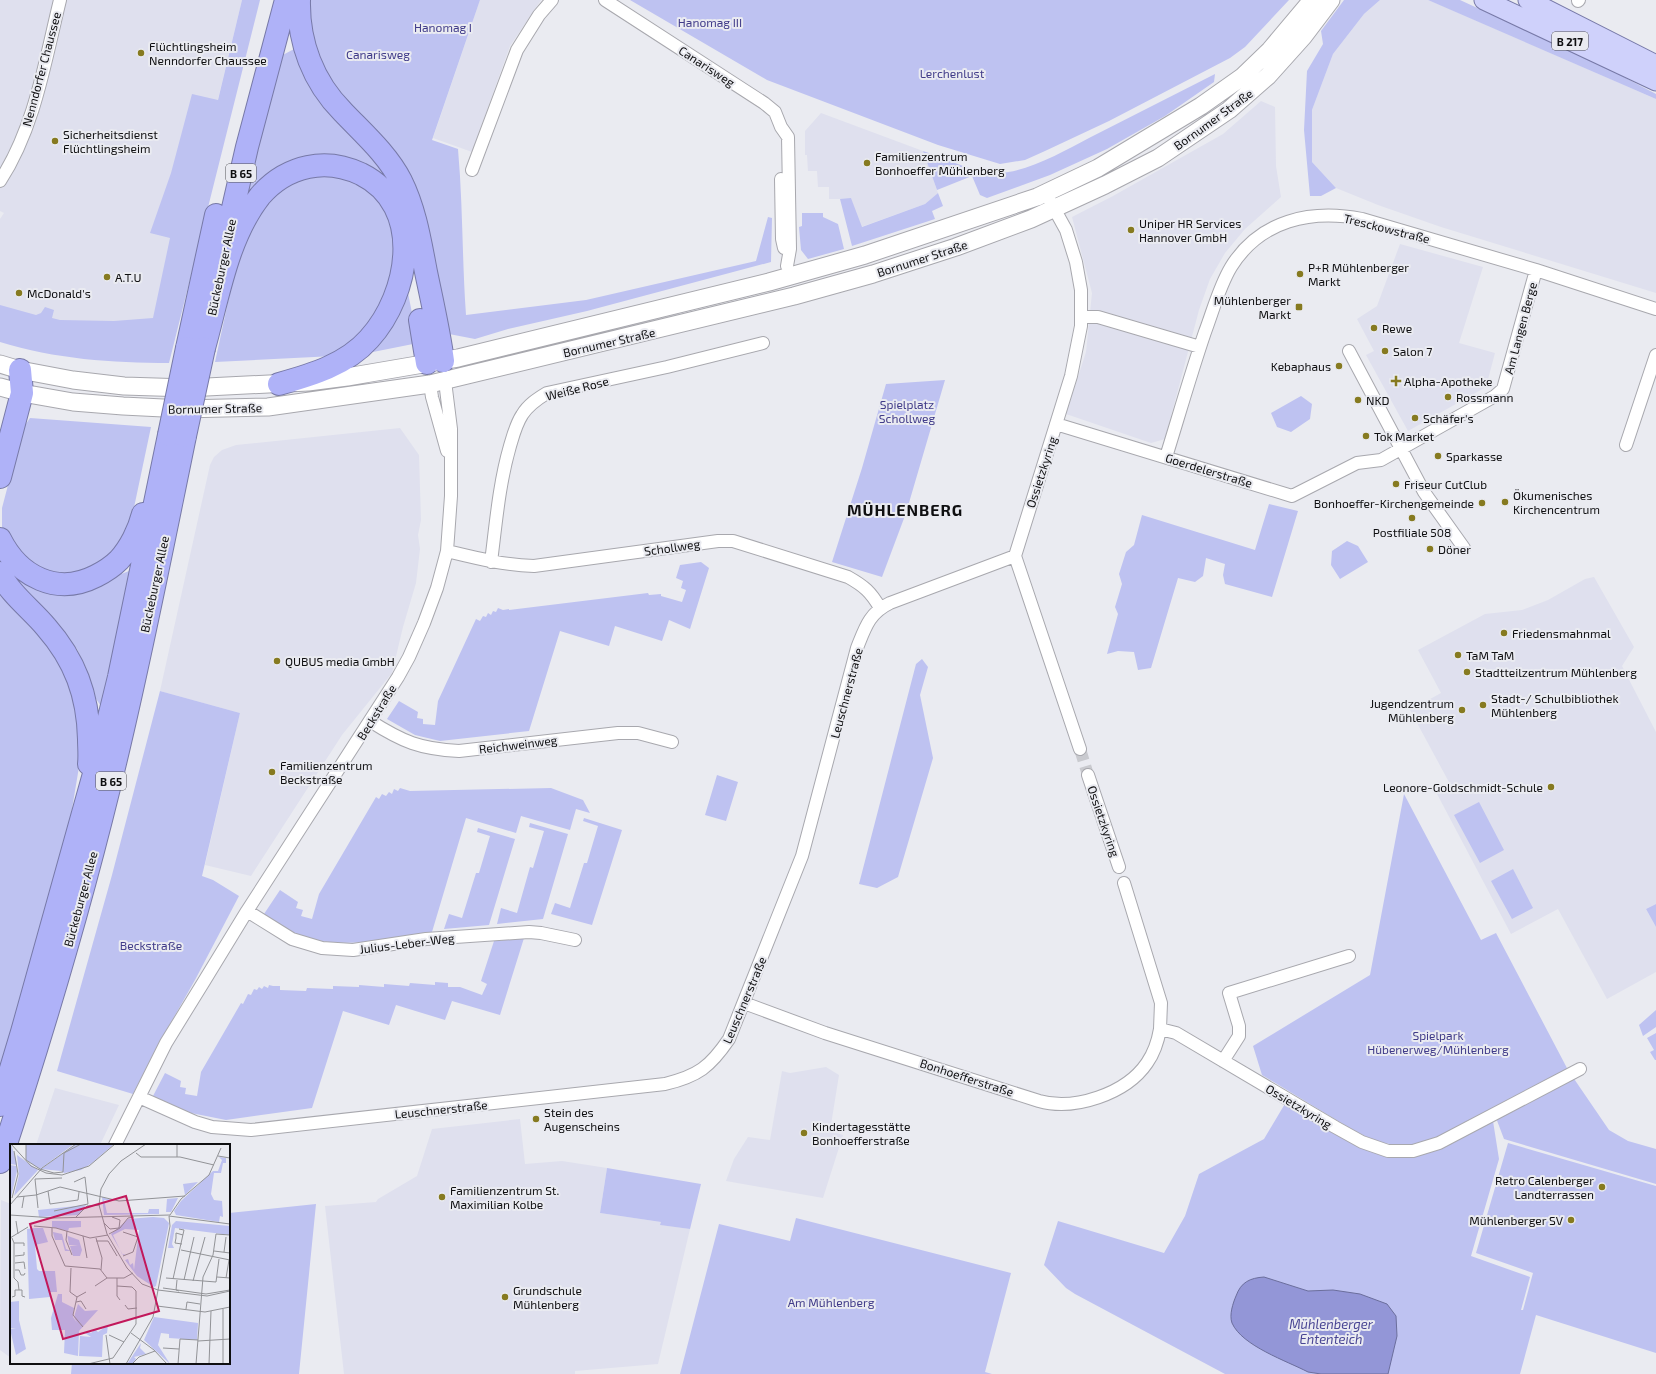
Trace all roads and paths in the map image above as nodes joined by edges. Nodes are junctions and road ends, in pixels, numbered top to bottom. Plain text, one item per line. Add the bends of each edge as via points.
1 (60, 0) edge
2 (270, 0) edge
3 (286, 0) edge
4 (299, 0) edge
5 (552, 0) edge
6 (605, 0) edge
7 (1312, 0) edge
8 (1331, 0) edge
9 (1484, 0) edge
10 (1528, 0) edge
11 (1656, 65) edge
12 (1656, 81) edge
13 (472, 170) dead end
14 (0, 181) edge
15 (1050, 200) junction
16 (403, 226) junction
17 (1536, 270) junction
18 (788, 271) junction
19 (794, 296) junction
20 (1656, 309) edge
21 (1082, 317) junction
22 (763, 343) dead end
23 (1200, 347) junction
24 (196, 348) junction
25 (1349, 351) dead end
26 (1656, 355) edge
27 (10, 367) edge
28 (436, 372) junction
29 (279, 384) junction
30 (10, 390) edge
31 (0, 423) edge
32 (1056, 424) junction
33 (177, 435) junction
34 (1626, 445) dead end
35 (1401, 449) junction
36 (1166, 457) junction
37 (1357, 463) joint
38 (0, 477) edge
39 (0, 539) edge
40 (1464, 548) dead end
41 (447, 551) junction
42 (1015, 556) junction
43 (491, 562) junction
44 (0, 573) edge
45 (880, 608) junction
46 (370, 721) junction
47 (672, 742) dead end
48 (1080, 749) tunnel mouth
49 (1088, 775) tunnel mouth
50 (83, 817) junction
51 (1119, 867) dead end
52 (1124, 883) dead end
53 (247, 911) junction
54 (575, 940) dead end
55 (1349, 956) dead end
56 (744, 1003) junction
57 (1160, 1029) junction
58 (1223, 1061) junction
59 (21, 1068) junction
60 (1580, 1069) dead end
61 (139, 1097) junction
62 (0, 1105) edge
63 (116, 1144) edge
64 (0, 1162) edge

1 - 14 street, Nenndorfer Chaussee via 33,108 20,144
2 - 24 highway, Bückeburger Allee / B 65 via 244,99
3 - 24 highway, Bückeburger Allee / B 65
4 - 28 highway via 300,30 304,49 318,81 341,111 385,156 408,195 420,241
5 - 13 street via 539,15 517,50
6 - 18 street, Canarisweg via 775,112 781,127 782,232
7 - 15 main road, Bornumer Straße via 1270,50 1242,77 1201,106
8 - 15 main road, Bornumer Straße via 1284,60 1229,110 1158,158 1105,185
9 - 12 main road, B 217
10 - 11 main road, B 217
15 - 18 main road, Bornumer Straße via 865,255
15 - 19 main road, Bornumer Straße via 1031,219 873,274
15 - 21 street, Ossietzkyring via 1066,230 1076,262
16 - 24 highway via 385,194 374,182 359,173 328,165 298,169 285,175 261,196 243,225
16 - 28 highway via 426,347
16 - 29 highway via 404,256 397,294 369,340 340,361 308,376
17 - 20 street, Tresckowstraße
17 - 23 street, Tresckowstraße via 1362,219 1321,215 1298,218 1273,228 1256,240 1231,267
17 - 35 street, Am Langen Berge via 1503,389
18 - 19 street, Canarisweg
18 - 28 main road, Bornumer Straße
19 - 28 main road, Bornumer Straße
21 - 23 street via 1098,317
21 - 32 street, Ossietzkyring via 1078,344
22 - 43 street, Weiße Rose via 547,393 535,400 522,415 508,454 502,478
23 - 36 street, Tresckowstraße
24 - 33 highway, Bückeburger Allee / B 65, bridge
25 - 35 street
26 - 34 street
27 - 29 main road, Bornumer Straße via 73,380 124,386 187,388
27 - 30 highway
28 - 29 main road, Bornumer Straße
28 - 30 main road, Bornumer Straße via 268,407 237,409 183,409 74,402
28 - 41 street, Beckstraße via 432,397 451,462
30 - 31 highway
30 - 38 highway
32 - 36 street, Goerdelerstraße
32 - 42 street, Ossietzkyring
33 - 39 highway via 157,467 142,520 129,546 118,560 102,573 75,583 50,583 37,578 12,560
33 - 50 highway, Bückeburger Allee / B 65
33 - 59 highway, Bückeburger Allee / B 65 via 119,749 71,934
35 - 37 street, Am Langen Berge via 1382,460
35 - 40 street via 1424,492
36 - 37 street, Goerdelerstraße via 1292,496
41 - 43 street, Schollweg
41 - 46 street, Beckstraße via 437,588 419,636
42 - 45 street, Leuschnerstraße
42 - 48 street
43 - 45 street, Schollweg via 534,566 733,541 848,577 863,586
44 - 50 highway via 14,593 59,643 80,680 86,703 90,754 82,796
45 - 56 street, Leuschnerstraße via 866,626 857,648 802,856
46 - 47 street, Reichweinweg via 410,743 440,750 459,751 618,733 638,733
46 - 53 street, Beckstraße
49 - 51 street, Ossietzkyring
50 - 59 highway, Bückeburger Allee / B 65
52 - 57 street via 1161,1003
53 - 54 street, Julius-Leber-Weg via 292,939 322,948 353,950 426,939 529,932
53 - 61 street, Beckstraße via 166,1043
55 - 58 street via 1229,993 1238,1026 1238,1036
56 - 57 street, Bonhoefferstraße via 825,1033 1039,1101 1066,1105 1105,1095 1136,1076 1156,1047
56 - 61 street, Leuschnerstraße via 729,1039 712,1063 684,1079 665,1084 251,1130 218,1128 195,1122
57 - 58 street, Ossietzkyring via 1176,1033
58 - 60 street, Ossietzkyring via 1362,1142 1388,1151 1401,1152 1439,1143
59 - 62 highway, Bückeburger Allee / B 65
59 - 64 highway, Bückeburger Allee / B 65
61 - 63 street, Beckstraße

